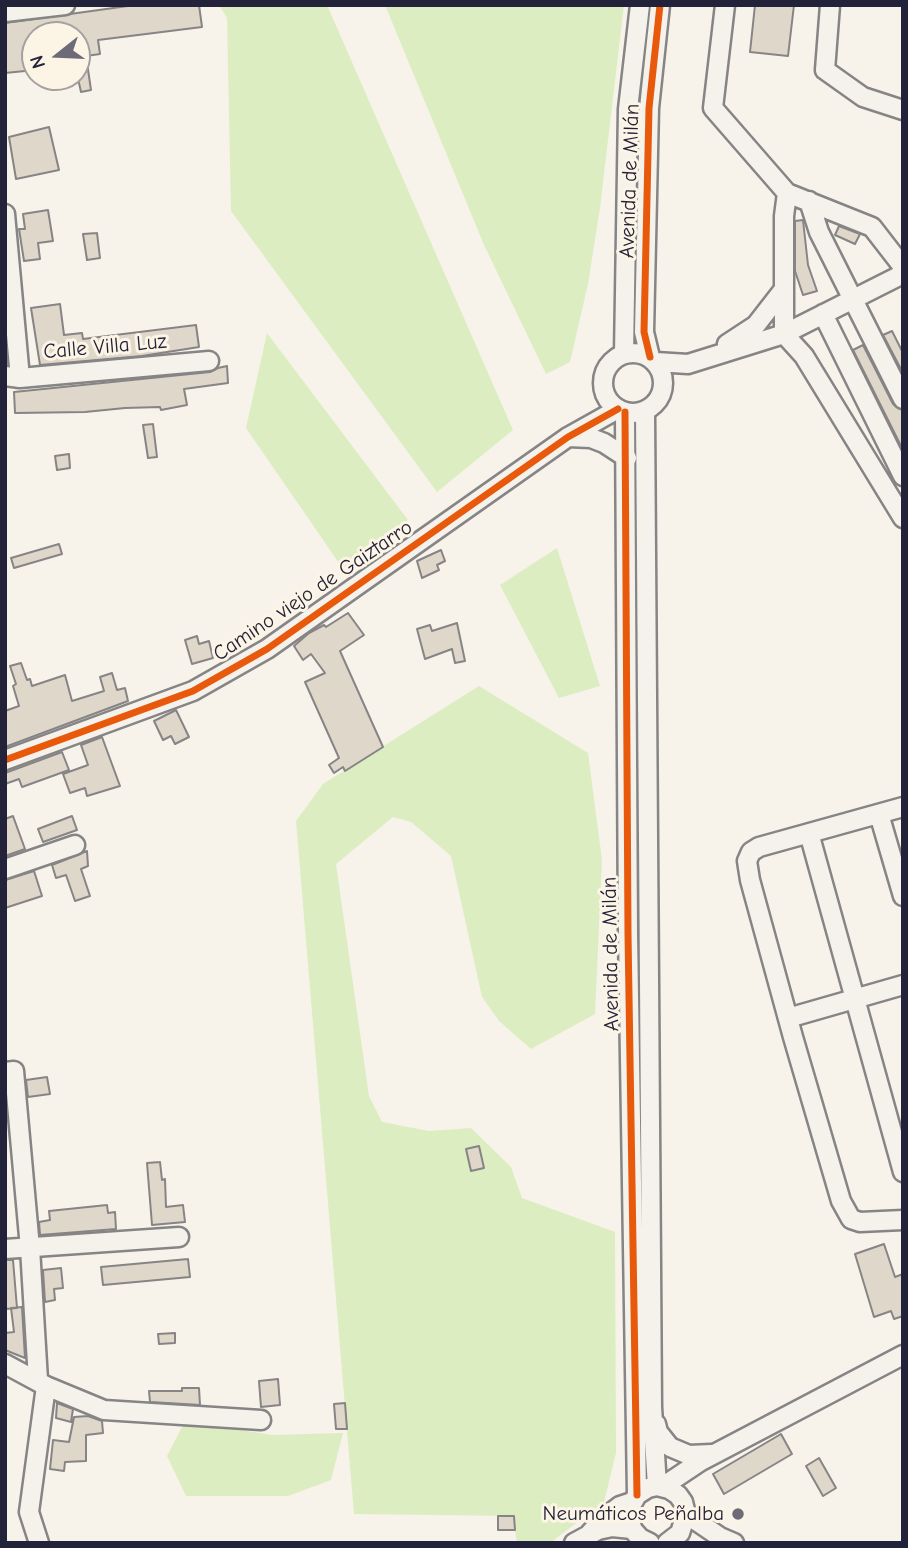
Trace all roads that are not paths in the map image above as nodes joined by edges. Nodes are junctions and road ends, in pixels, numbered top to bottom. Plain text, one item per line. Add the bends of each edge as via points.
1 (65, 5) edge
2 (640, 5) edge
3 (660, 5) edge
4 (724, 5) edge
5 (830, 5) edge
6 (5, 12) edge
7 (903, 110) edge
8 (787, 193) junction
9 (808, 201) junction
10 (5, 214) edge
11 (903, 267) edge
12 (903, 274) edge
13 (784, 289) junction
14 (852, 299) junction
15 (823, 314) junction
16 (784, 334) junction
17 (624, 354) junction
18 (653, 360) junction
19 (209, 361) dead end
20 (692, 362) junction
21 (13, 377) edge
22 (663, 389) junction
23 (606, 395) junction
24 (903, 399) edge
25 (622, 410) junction
26 (645, 411) junction
27 (584, 427) junction
28 (568, 437) junction
29 (627, 458) junction
30 (903, 476) edge
31 (903, 518) edge
32 (5, 760) edge
33 (903, 807) edge
34 (879, 814) junction
35 (808, 833) junction
36 (75, 845) dead end
37 (5, 869) edge
38 (903, 896) edge
39 (903, 985) edge
40 (854, 998) junction
41 (788, 1018) junction
42 (5, 1072) edge
43 (903, 1172) edge
44 (903, 1220) edge
45 (179, 1237) dead end
46 (30, 1248) junction
47 (5, 1249) edge
48 (903, 1355) edge
49 (5, 1364) edge
50 (42, 1383) junction
51 (652, 1407) junction
52 (261, 1420) dead end
53 (708, 1458) junction
54 (659, 1486) junction
55 (635, 1498) junction
56 (680, 1527) edge
57 (632, 1529) junction
58 (581, 1539) edge
59 (727, 1540) edge
60 (39, 1543) edge
61 (650, 1543) edge

1 - 6 street
2 - 17 street, Avenida de Milán via 628,109
3 - 18 street, Avenida de Milán via 649,108 644,332
4 - 8 street via 713,108
5 - 7 street via 825,70 863,97
8 - 9 street
8 - 13 street
9 - 11 street via 872,226
9 - 14 street
10 - 21 street
12 - 14 street
13 - 16 street
13 - 20 street via 756,325
14 - 15 street
14 - 24 street
15 - 16 street
15 - 30 street
16 - 20 street
16 - 31 street via 804,356
17 - 18 street via 640,353
17 - 23 street via 609,365 604,376
18 - 20 street
18 - 22 street via 663,373
19 - 21 street, Calle Villa Luz
20 - 22 street
22 - 26 street via 654,406
23 - 25 street
23 - 27 street, Camino viejo de Gaiztarro
25 - 26 street
25 - 27 street, Camino viejo de Gaiztarro
25 - 29 street, Avenida de Milán
26 - 51 street, Avenida de Milán
27 - 28 street, Camino viejo de Gaiztarro
28 - 29 street via 591,438
28 - 32 street, Camino viejo de Gaiztarro via 267,649 193,691
29 - 55 street, Avenida de Milán
33 - 34 street
34 - 35 street
34 - 38 street
35 - 40 street
35 - 41 street via 759,847 747,861
36 - 37 street
39 - 40 street
40 - 41 street
40 - 43 street
41 - 44 street via 845,1210 860,1222
42 - 46 street via 14,1071
45 - 46 street
46 - 47 street
46 - 50 street
48 - 53 street
49 - 50 street
50 - 52 street via 104,1410
50 - 60 street via 29,1511
51 - 53 street via 658,1432 670,1447
51 - 54 street, Avenida de Milán
53 - 54 street
53 - 56 street via 690,1482
54 - 55 street
54 - 56 street via 678,1495
55 - 57 street, Avenida de Milán via 629,1516
55 - 58 street
56 - 59 street
57 - 58 street via 612,1527
57 - 61 street

